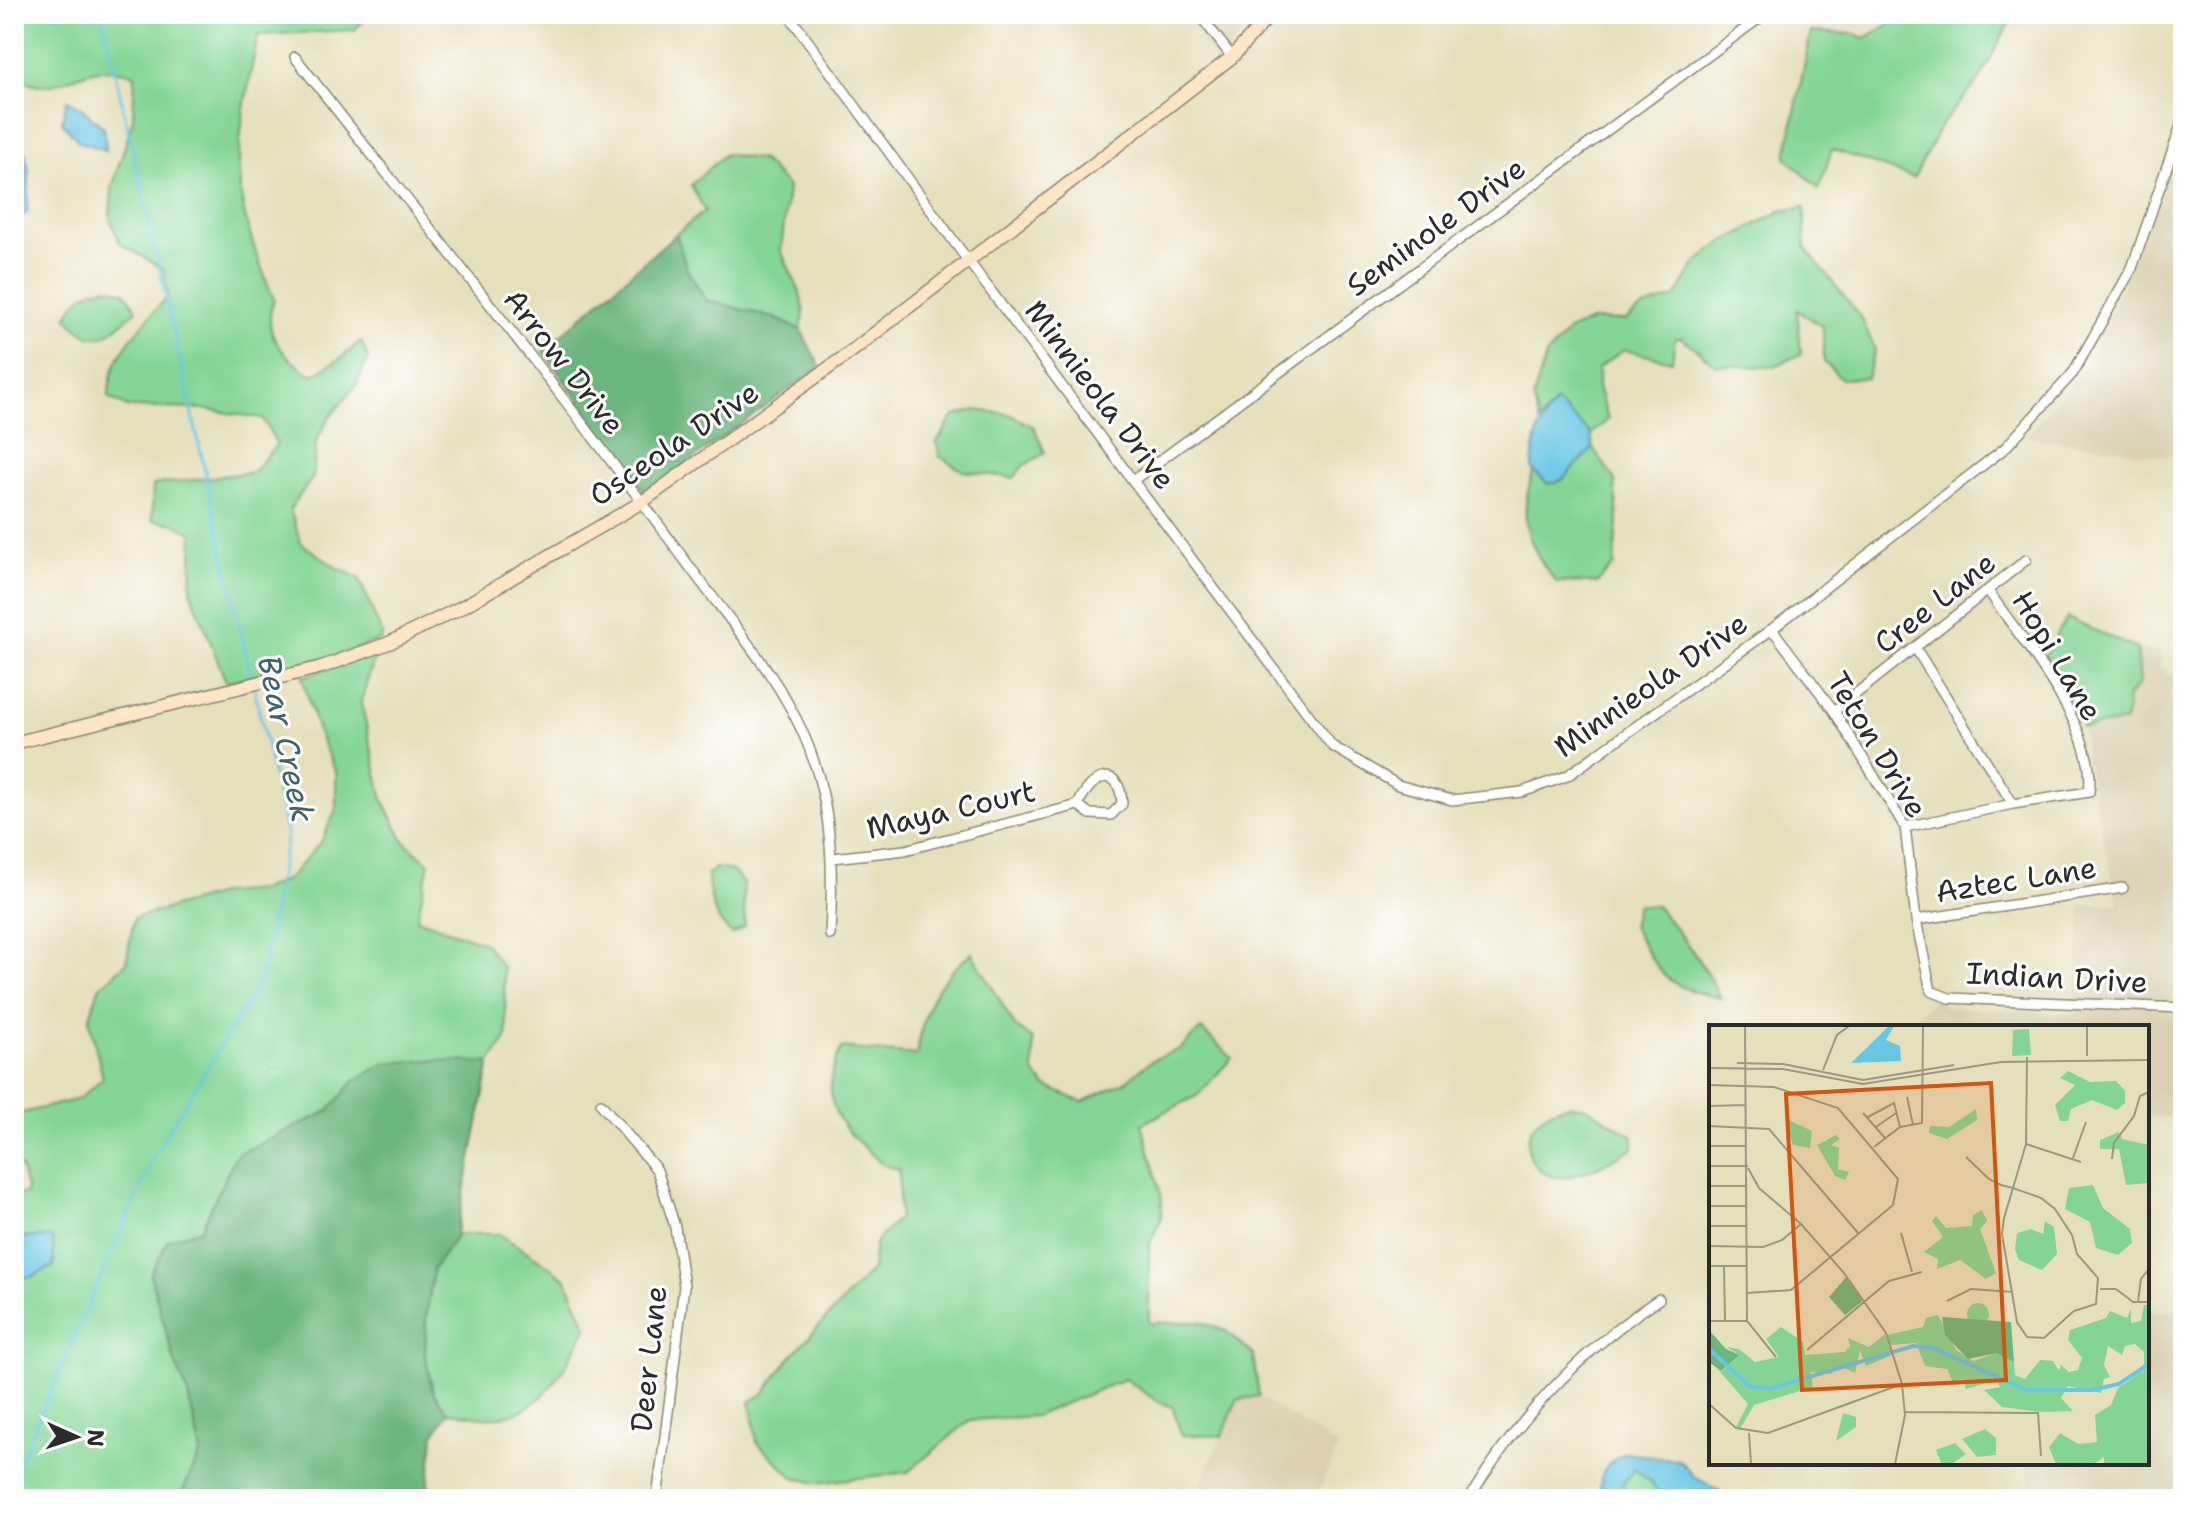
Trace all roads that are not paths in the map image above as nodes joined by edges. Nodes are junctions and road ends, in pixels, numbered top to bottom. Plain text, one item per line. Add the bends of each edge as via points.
1 (788, 14) edge
2 (1199, 14) edge
3 (1271, 14) edge
4 (1765, 14) edge
5 (295, 57) dead end
6 (1232, 57) junction
7 (2183, 120) edge
8 (969, 262) junction
9 (1135, 479) junction
10 (642, 502) junction
11 (2026, 560) dead end
12 (1989, 592) junction
13 (1772, 629) junction
14 (1916, 649) junction
15 (1834, 711) junction
16 (14, 743) edge
17 (2013, 804) junction
18 (1078, 805) junction
19 (1905, 827) junction
20 (833, 858) junction
21 (2123, 888) dead end
22 (1916, 920) junction
23 (830, 935) dead end
24 (1931, 991) joint
25 (2183, 1008) edge
26 (601, 1104) dead end
27 (1659, 1299) dead end
28 (657, 1499) edge
29 (1469, 1499) edge

1 - 8 street, Minnieola Drive
2 - 6 street
3 - 6 street, Osceola Drive
4 - 9 street, Seminole Drive
5 - 10 street, Arrow Drive
6 - 8 street, Osceola Drive
7 - 13 street, Minnieola Drive via 2132,268 2073,373 2005,448
8 - 9 street, Minnieola Drive
8 - 10 street, Osceola Drive
9 - 13 street, Minnieola Drive via 1332,746 1398,785 1452,800 1522,792 1567,776
10 - 16 street, Osceola Drive via 462,607 389,643 322,667
10 - 20 street, Arrow Drive via 776,686 812,755
11 - 12 street, Cree Lane
12 - 14 street, Cree Lane
12 - 17 street, Hopi Lane via 2075,724 2092,778 2089,792
13 - 15 street, Teton Drive
14 - 15 street, Cree Lane
14 - 17 street
15 - 19 street, Teton Drive
17 - 19 street
18 - 18 street, Maya Court via 1094,779 1115,781 1121,790 1122,804 1111,815 1090,814
18 - 20 street, Maya Court via 905,850
19 - 22 street, Teton Drive
20 - 23 street, Arrow Drive
21 - 22 street, Aztec Lane
22 - 24 street, Teton Drive
24 - 25 street, Indian Drive via 1949,998
26 - 28 street, Deer Lane via 657,1170 675,1227 683,1278
27 - 29 street via 1555,1383 1520,1423

